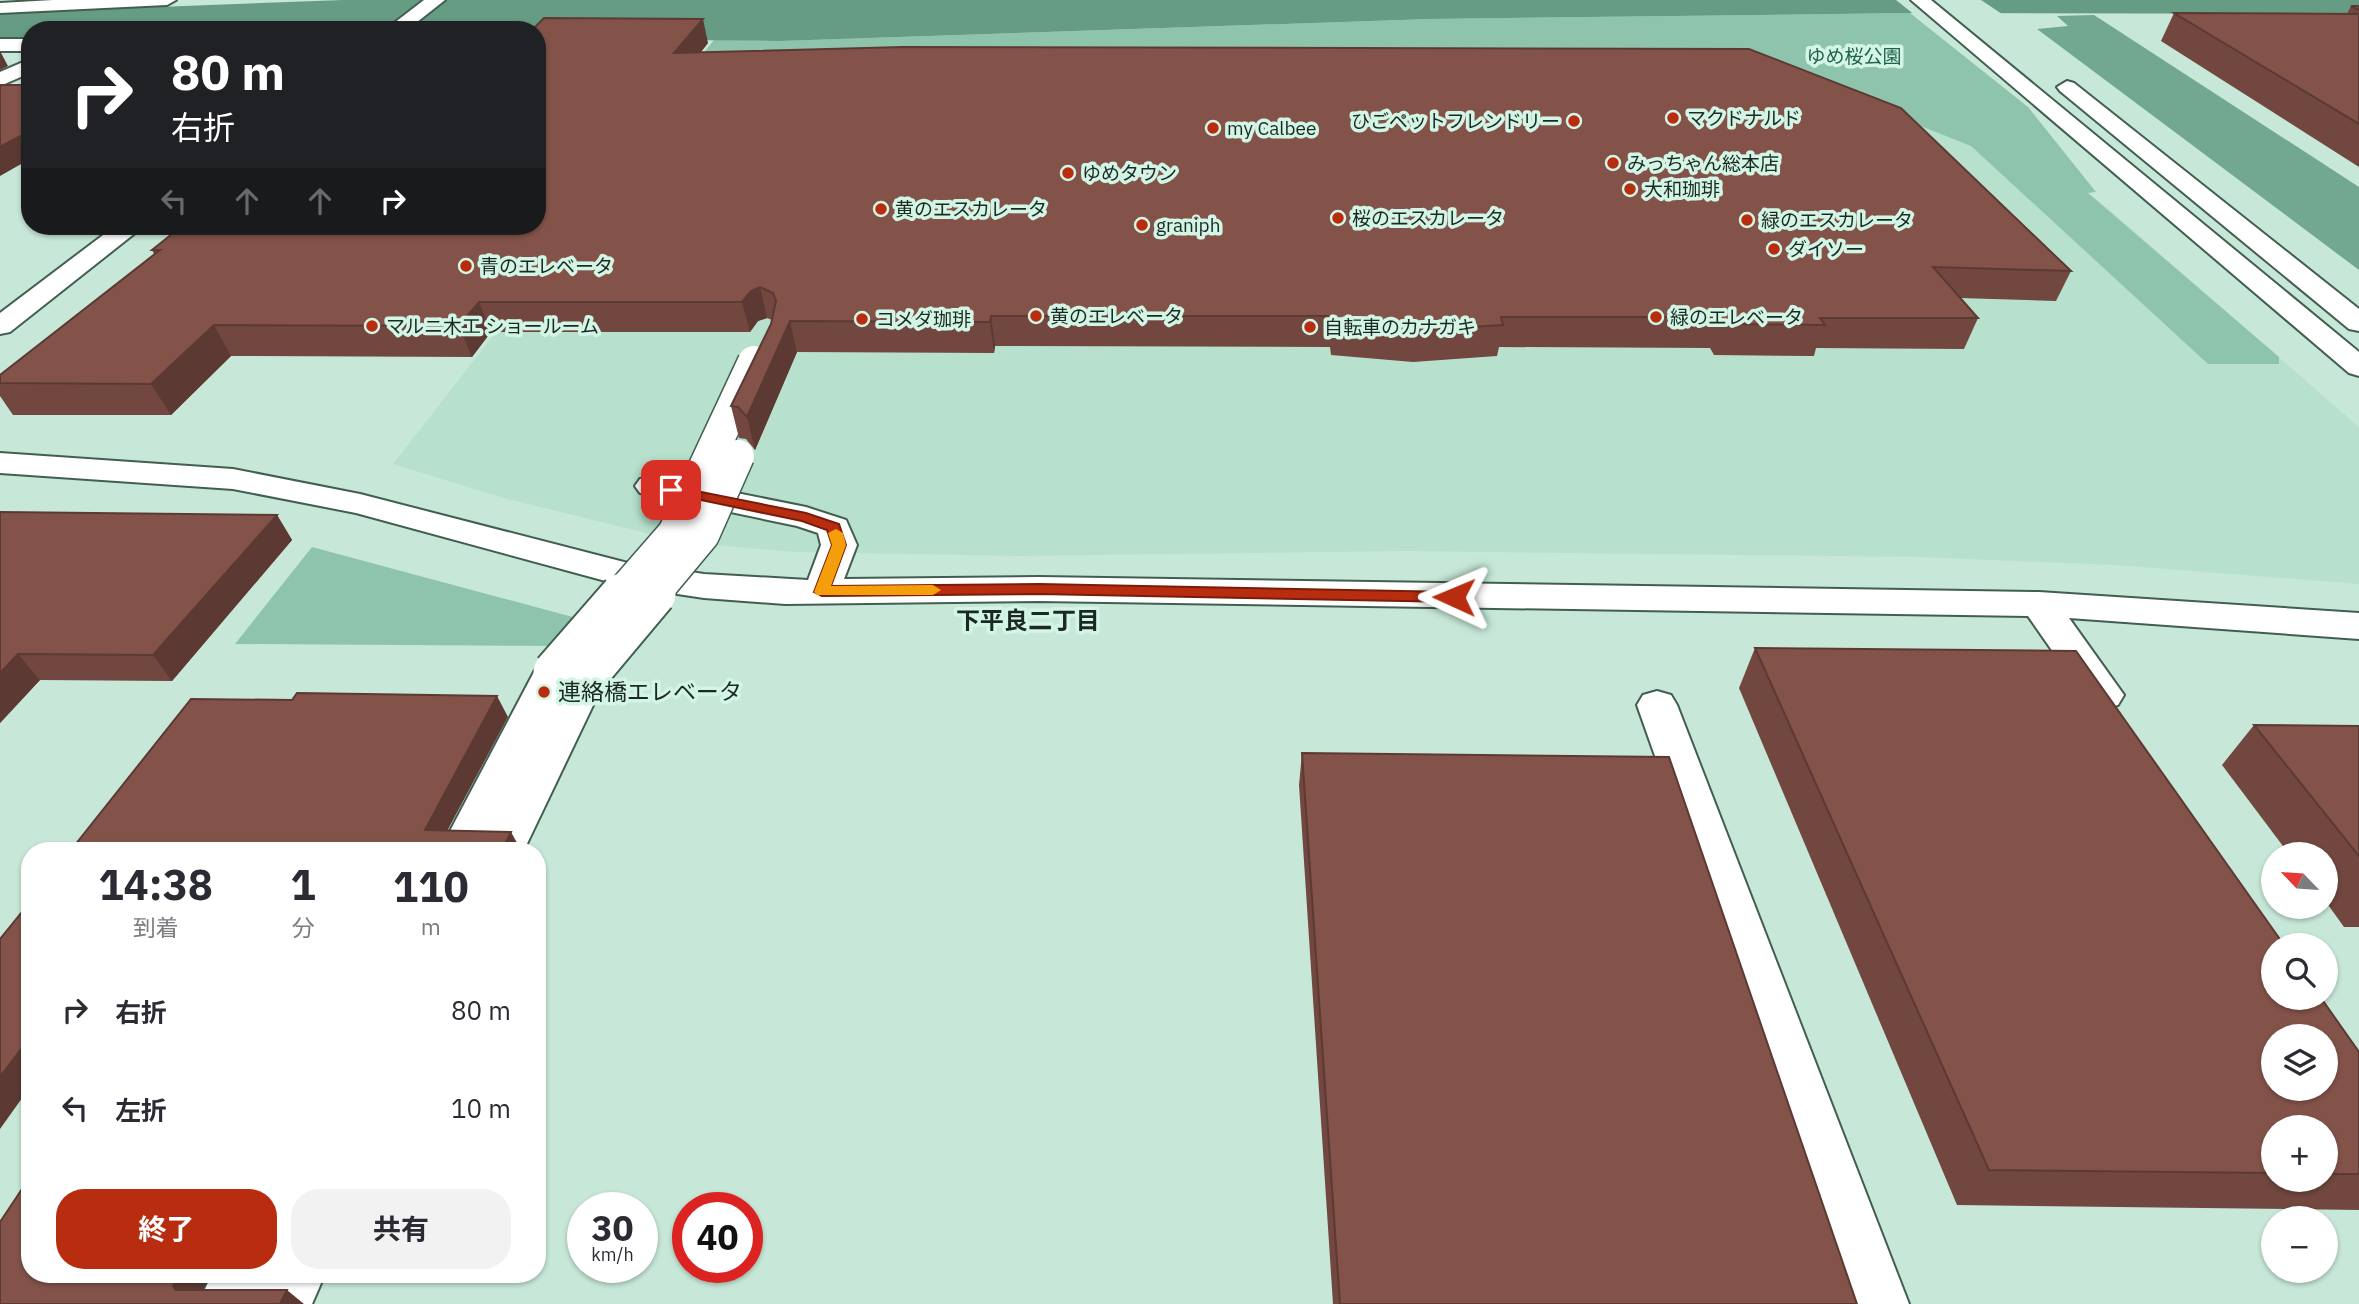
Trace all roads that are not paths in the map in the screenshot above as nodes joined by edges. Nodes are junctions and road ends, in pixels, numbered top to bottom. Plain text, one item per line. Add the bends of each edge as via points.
1 (167, 0) edge
2 (436, 0) edge
3 (1920, 0) edge
4 (0, 8) edge
5 (407, 21) edge
6 (0, 45) edge
7 (21, 45) edge
8 (21, 70) edge
9 (2047, 71) dead end
10 (0, 80) edge
11 (119, 235) edge
12 (2359, 323) edge
13 (0, 326) edge
14 (2359, 367) edge
15 (0, 463) edge
16 (652, 486) dead end
17 (822, 592) junction
18 (2039, 604) junction
19 (2359, 626) edge
20 (1657, 705) dead end
21 (2128, 729) edge
22 (466, 842) edge
23 (506, 842) edge
24 (239, 1283) edge
25 (292, 1283) edge
26 (228, 1304) edge
27 (282, 1304) edge
28 (1879, 1304) edge

1 - 4 street
2 - 5 street
3 - 14 street
6 - 7 street
8 - 10 street
9 - 12 street
11 - 13 street
15 - 17 street via 233,480 360,504 624,574 704,586
16 - 17 street via 806,517 834,527 839,545
17 - 18 street via 1039,589
18 - 19 street
18 - 21 street
20 - 28 street
22 - 23 street, bridge via 554,672 674,533 775,345 704,535 589,674
24 - 26 street
25 - 27 street

